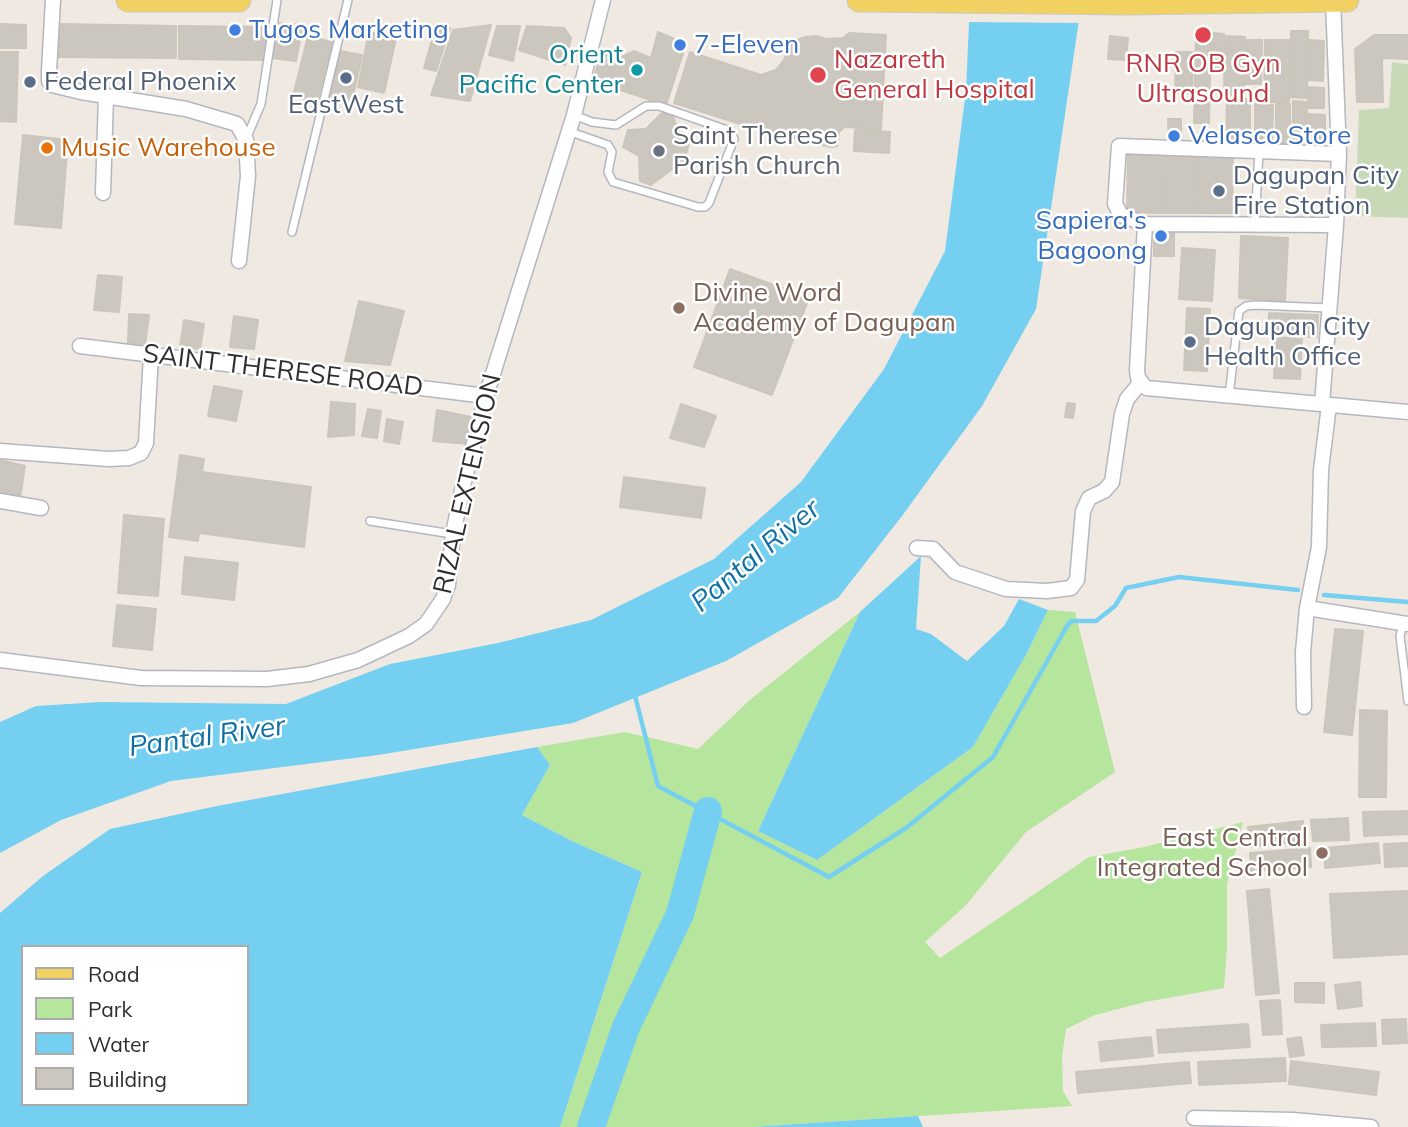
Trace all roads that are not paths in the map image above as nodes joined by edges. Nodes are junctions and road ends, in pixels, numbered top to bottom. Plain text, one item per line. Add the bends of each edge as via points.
1 (53, 0) edge
2 (128, 0) edge
3 (239, 0) edge
4 (277, 0) edge
5 (348, 0) edge
6 (603, 0) edge
7 (859, 0) edge
8 (917, 0) edge
9 (1338, 0) edge
10 (106, 96) junction
11 (573, 115) junction
12 (568, 131) junction
13 (246, 140) junction
14 (1259, 152) junction
15 (1339, 154) junction
16 (103, 193) dead end
17 (1145, 224) junction
18 (1255, 225) junction
19 (1336, 225) junction
20 (292, 232) dead end
21 (239, 261) dead end
22 (1329, 308) junction
23 (80, 346) dead end
24 (151, 355) junction
25 (1141, 382) junction
26 (486, 396) junction
27 (1229, 397) junction
28 (1326, 405) junction
29 (1408, 412) edge
30 (0, 451) edge
31 (0, 501) edge
32 (41, 508) dead end
33 (370, 521) dead end
34 (453, 534) junction
35 (916, 548) dead end
36 (1307, 608) junction
37 (1406, 623) edge
38 (0, 660) edge
39 (1408, 701) edge
40 (1304, 707) dead end
41 (1194, 1118) dead end
42 (1313, 1125) edge
43 (1371, 1127) edge

1 - 10 street via 49,81 57,87
2 - 3 main road
4 - 13 lane via 261,104
5 - 20 lane
6 - 11 street, RIZAL EXTENSION
7 - 8 main road
8 - 9 main road
9 - 15 street
10 - 13 street via 224,118 237,124
10 - 16 street
11 - 12 street, RIZAL EXTENSION
11 - 12 lane via 615,125 646,106 659,106 730,131 734,139 709,203 698,207 613,181 608,172 608,145
12 - 26 street, RIZAL EXTENSION
13 - 21 street via 248,176
14 - 15 street
14 - 17 street via 1119,146 1115,204 1121,215
14 - 18 lane
15 - 19 street
17 - 18 street
17 - 25 street via 1137,370
18 - 19 street
19 - 22 street
22 - 27 lane via 1256,305 1238,311
22 - 28 street
23 - 24 street, SAINT THERESE ROAD
24 - 26 street, SAINT THERESE ROAD
24 - 30 street via 146,443 141,453 109,459
25 - 27 street via 1154,390
25 - 35 street via 1122,414 1112,482 1089,498 1083,511 1077,580 1071,588 1047,592 1006,589 955,572 933,549
26 - 34 street, RIZAL EXTENSION
27 - 28 street
28 - 29 street
28 - 36 street via 1319,547
31 - 32 street
33 - 34 lane
34 - 38 street, RIZAL EXTENSION via 448,585 426,624 358,660 309,674 267,680 141,678
36 - 37 street
36 - 40 street
37 - 39 lane via 1400,636
41 - 42 street
42 - 43 street

